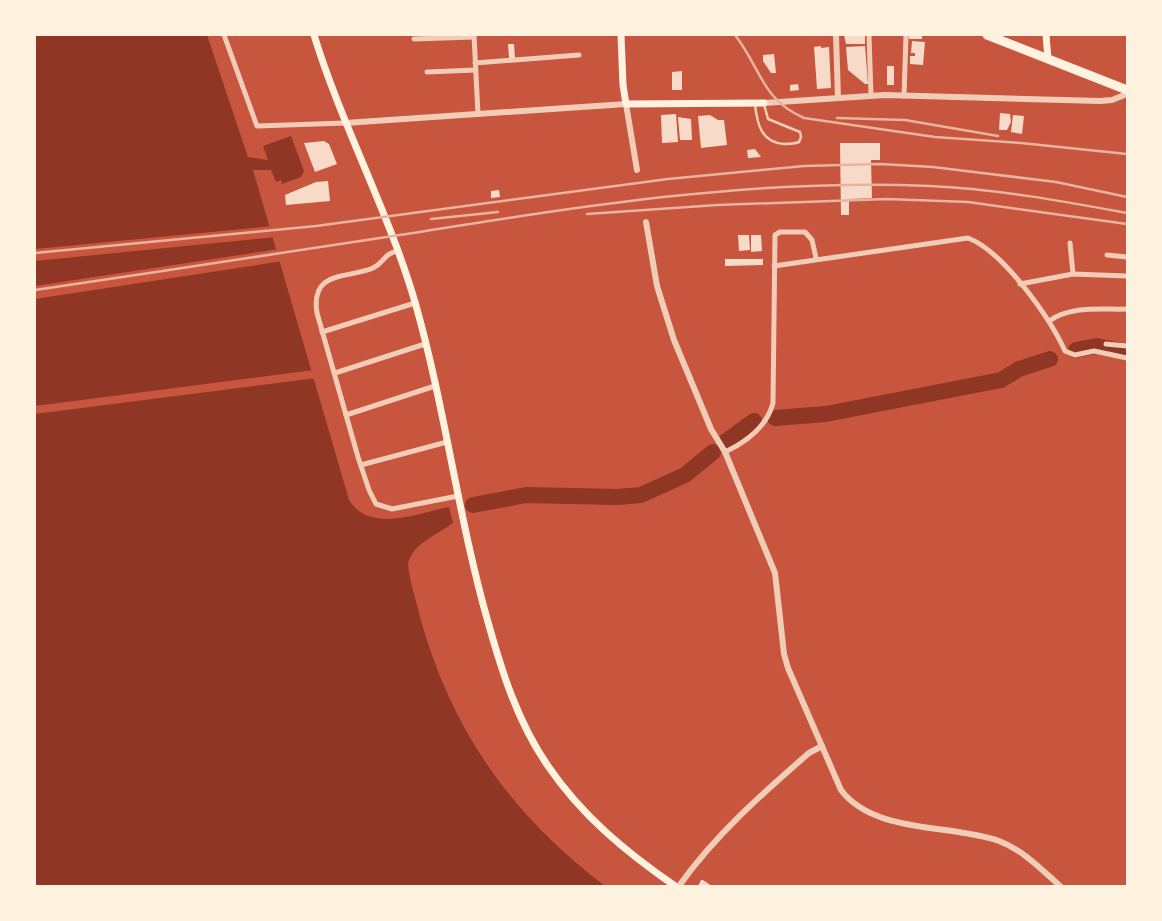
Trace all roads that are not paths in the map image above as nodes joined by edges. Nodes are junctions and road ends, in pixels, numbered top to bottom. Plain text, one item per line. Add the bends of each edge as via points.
1 (224, 35) edge
2 (314, 35) edge
3 (621, 35) edge
4 (836, 35) edge
5 (869, 35) edge
6 (906, 35) edge
7 (987, 35) edge
8 (1046, 35) edge
9 (474, 36) edge
10 (414, 39) dead end
11 (579, 55) dead end
12 (1048, 59) junction
13 (475, 63) junction
14 (476, 70) junction
15 (427, 72) dead end
16 (1127, 92) edge
17 (871, 95) junction
18 (904, 96) junction
19 (838, 98) junction
20 (755, 103) junction
21 (764, 103) junction
22 (626, 104) junction
23 (478, 114) junction
24 (345, 123) junction
25 (637, 170) dead end
26 (646, 222) dead end
27 (1070, 243) dead end
28 (398, 251) junction
29 (1107, 255) dead end
30 (1127, 257) edge
31 (816, 258) junction
32 (774, 266) junction
33 (1073, 274) junction
34 (1127, 276) edge
35 (1020, 284) junction
36 (415, 303) junction
37 (1127, 309) edge
38 (1049, 321) junction
39 (322, 332) junction
40 (425, 344) junction
41 (1106, 344) dead end
42 (1127, 346) edge
43 (1127, 358) edge
44 (334, 373) junction
45 (435, 386) junction
46 (346, 415) junction
47 (446, 442) junction
48 (725, 452) junction
49 (360, 465) junction
50 (458, 496) junction
51 (822, 746) junction
52 (675, 886) edge
53 (679, 886) edge
54 (1060, 886) edge

1 - 24 street via 257,126
2 - 24 main road
3 - 22 main road
4 - 19 street
5 - 17 street
6 - 18 street
7 - 12 highway
8 - 12 main road
9 - 10 street
9 - 13 street
11 - 13 street
12 - 16 highway
13 - 14 street
14 - 15 street
14 - 23 street
16 - 18 street via 1112,100 1100,101
17 - 18 street
17 - 19 street
19 - 21 street
20 - 21 main road
20 - 21 lane via 758,124 766,138 781,144 800,142 800,132 766,117
20 - 22 main road
22 - 23 street
22 - 25 street
23 - 24 street
24 - 28 main road
26 - 48 street via 661,302 711,429
27 - 33 street
28 - 36 main road
28 - 39 street via 386,254 375,267 337,275 324,285 315,302
29 - 30 street
31 - 32 street
31 - 32 street via 812,240 805,232 780,232 774,238
31 - 35 street via 968,238 975,240 998,260
32 - 48 street via 773,403 765,421 751,436
33 - 34 street
33 - 35 street
35 - 38 street
36 - 39 street
36 - 40 main road
37 - 38 street via 1061,313
38 - 43 street via 1065,351 1070,354 1094,351
39 - 44 street
40 - 44 street
40 - 45 main road
41 - 42 street
44 - 46 street
45 - 46 street
45 - 47 main road
46 - 49 street
47 - 49 street
47 - 50 main road
48 - 51 street via 775,573 784,654
49 - 50 street via 371,496 382,507 402,507
50 - 52 main road via 480,596 504,677 524,726 547,765 589,817 617,844
51 - 53 street via 809,752 725,830
51 - 54 street via 841,790 853,803 903,823 1001,842 1020,852

